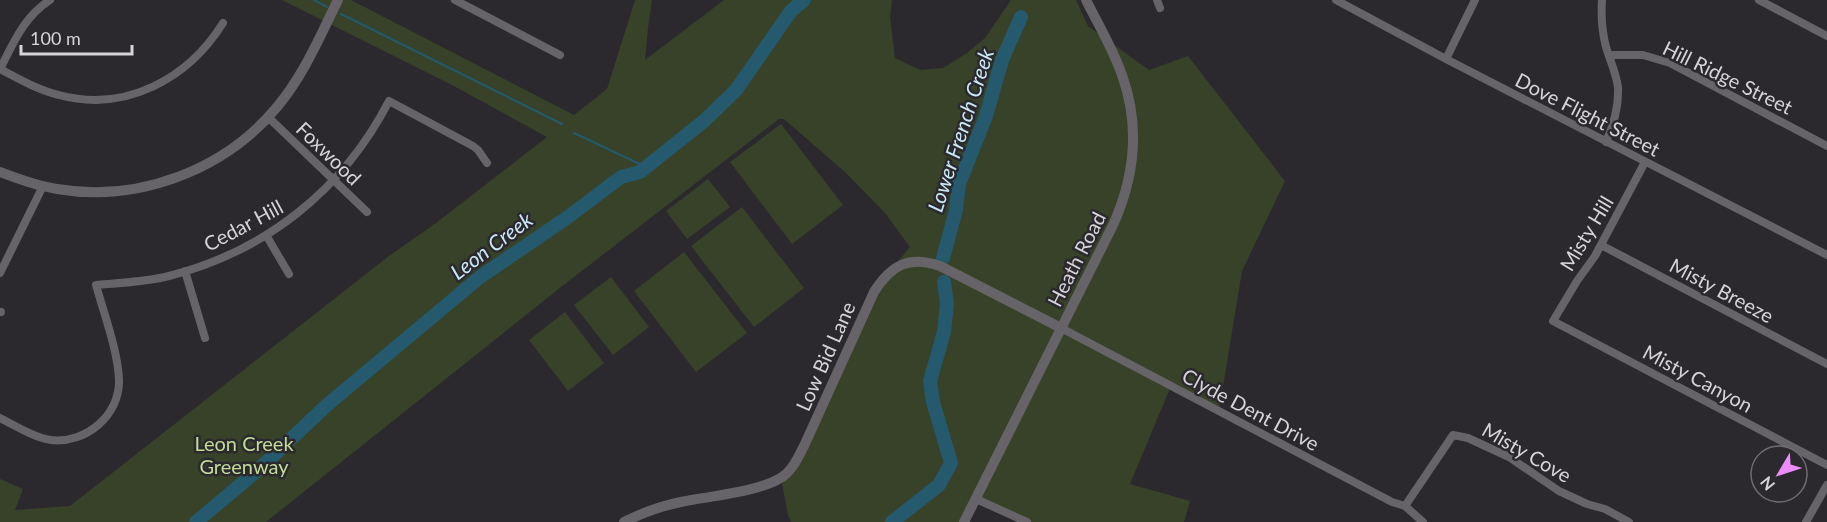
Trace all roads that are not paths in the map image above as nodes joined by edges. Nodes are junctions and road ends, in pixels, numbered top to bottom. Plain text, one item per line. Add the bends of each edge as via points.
1 (50, 0) edge
2 (338, 0) edge
3 (455, 0) edge
4 (1086, 0) edge
5 (1336, 0) edge
6 (1475, 0) edge
7 (1602, 0) edge
8 (1759, 0) edge
9 (1352, 4) edge
10 (223, 23) dead end
11 (1827, 36) edge
12 (560, 55) dead end
13 (1609, 55) junction
14 (1446, 59) junction
15 (0, 69) edge
16 (268, 117) junction
17 (1606, 142) junction
18 (1827, 146) edge
19 (1645, 162) junction
20 (487, 163) dead end
21 (0, 172) edge
22 (334, 181) junction
23 (43, 186) junction
24 (367, 212) dead end
25 (266, 235) junction
26 (1601, 245) junction
27 (1827, 255) edge
28 (186, 271) junction
29 (0, 273) edge
30 (289, 274) dead end
31 (1553, 321) joint
32 (1061, 328) junction
33 (205, 338) dead end
34 (1827, 364) edge
35 (0, 418) edge
36 (1827, 465) edge
37 (1827, 485) edge
38 (976, 499) junction
39 (1405, 506) junction
40 (624, 522) edge
41 (964, 522) edge
42 (1027, 522) edge
43 (1423, 522) edge
44 (1629, 522) edge
45 (1806, 522) edge

1 - 15 street via 24,24
2 - 16 street via 292,87
3 - 12 street
4 - 32 street, Heath Road via 1127,90 1134,148 1122,205
5 - 9 street, Dove Flight Street
6 - 14 street
7 - 13 street via 1603,32
8 - 11 street
9 - 14 street, Dove Flight Street
10 - 15 street via 198,56 175,75 120,98 60,96
13 - 17 street via 1618,98
13 - 18 street, Hill Ridge Street via 1643,56 1670,63
14 - 17 street, Dove Flight Street
16 - 22 street, Foxwood
16 - 23 street via 216,159 153,185 103,192
17 - 19 street, Dove Flight Street
19 - 26 street, Misty Hill
19 - 27 street, Dove Flight Street
20 - 22 street, Cedar Hill via 473,146 389,101 366,142
21 - 23 street
22 - 24 street, Foxwood
22 - 25 street, Cedar Hill via 303,210
23 - 29 street
25 - 28 street, Cedar Hill via 229,255
25 - 30 street
26 - 31 street, Misty Hill
26 - 34 street, Misty Breeze
28 - 33 street
28 - 35 street, Cedar Hill via 135,282 96,285 119,381 114,405 88,432 51,440
31 - 36 street, Misty Canyon
32 - 38 street, Heath Road
32 - 39 street, Clyde Dent Drive
32 - 40 street, Low Bid Lane via 940,266 920,261 900,265 874,292 804,446 787,474 745,490 662,506
37 - 45 street
38 - 41 street, Heath Road
38 - 42 street
39 - 43 street, Clyde Dent Drive
39 - 44 street, Misty Cove via 1453,435 1509,457 1559,491

